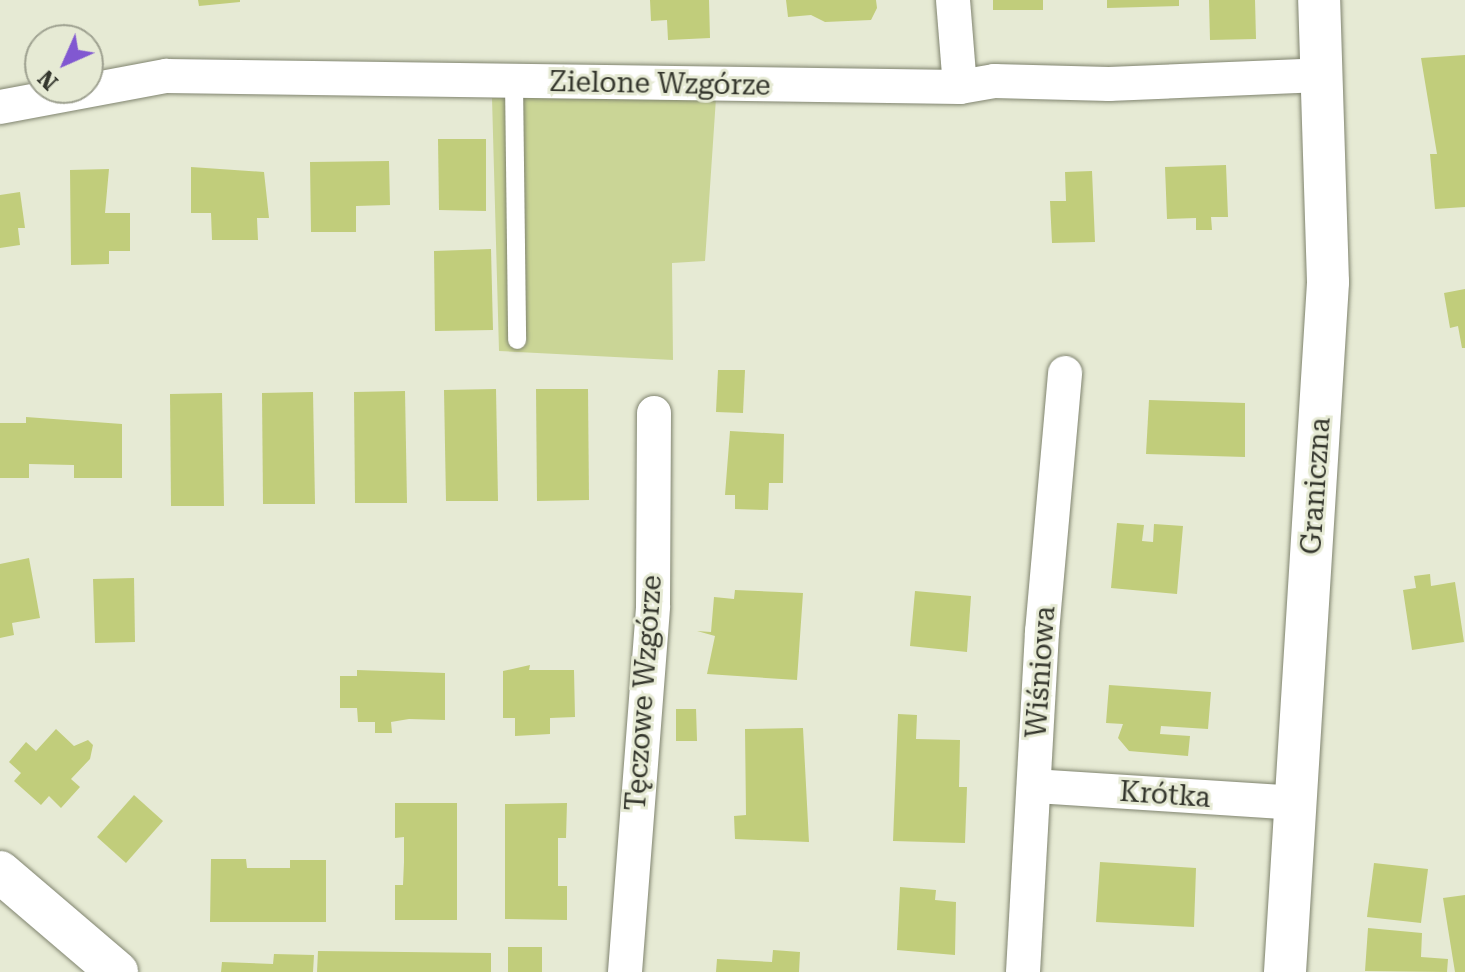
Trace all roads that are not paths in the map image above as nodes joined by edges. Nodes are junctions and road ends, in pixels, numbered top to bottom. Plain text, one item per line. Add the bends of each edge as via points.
1 (953, 0) edge
2 (1319, 0) edge
3 (1321, 75) junction
4 (514, 82) junction
5 (960, 87) junction
6 (0, 107) edge
7 (517, 340) dead end
8 (1065, 373) dead end
9 (654, 413) dead end
10 (1034, 786) junction
11 (1296, 803) junction
12 (0, 872) edge
13 (117, 972) edge
14 (625, 972) edge
15 (1023, 972) edge
16 (1285, 972) edge

1 - 5 street
2 - 3 street, Graniczna
3 - 5 street, Zielone Wzgórze via 1109,84 994,81
3 - 11 street, Graniczna via 1328,282
4 - 5 street, Zielone Wzgórze
4 - 6 street, Zielone Wzgórze via 166,76
4 - 7 lane
8 - 10 street, Wiśniowa
9 - 14 street, Tęczowe Wzgórze via 653,606
10 - 11 street, Krótka
10 - 15 street, Wiśniowa
11 - 16 street, Graniczna
12 - 13 street

